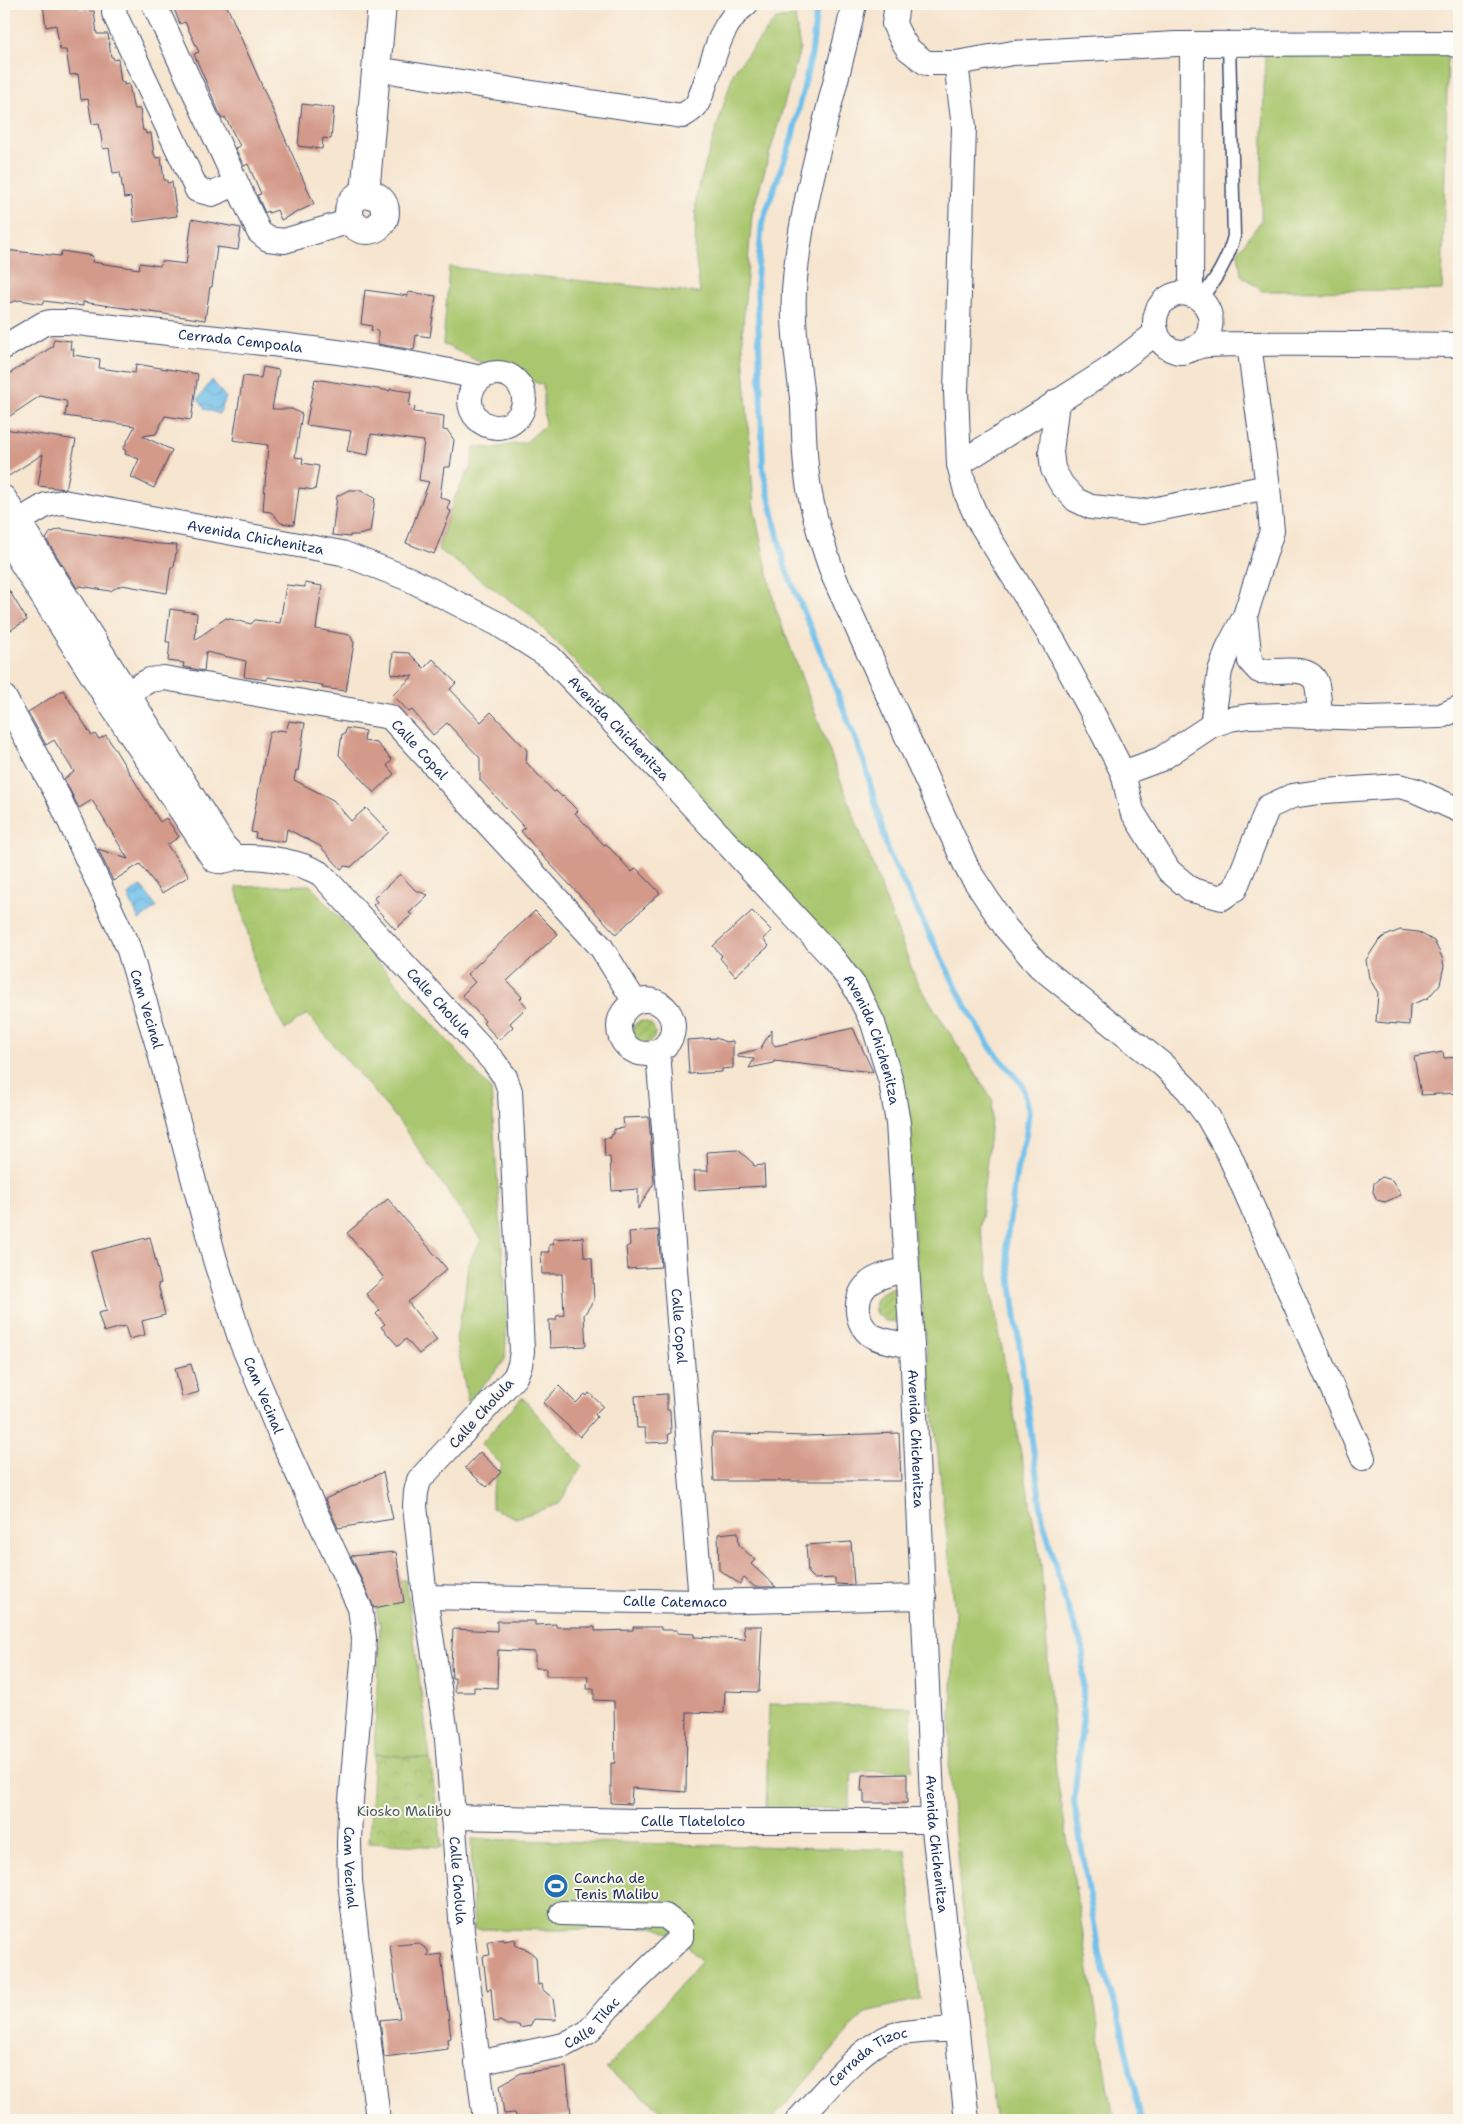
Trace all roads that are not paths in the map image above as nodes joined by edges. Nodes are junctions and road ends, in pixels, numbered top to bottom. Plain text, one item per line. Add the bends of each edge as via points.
1 (115, 4) edge
2 (154, 4) edge
3 (382, 4) edge
4 (746, 4) edge
5 (854, 4) edge
6 (897, 4) edge
7 (1184, 44) junction
8 (1229, 44) junction
9 (1459, 46) edge
10 (956, 64) junction
11 (376, 69) junction
12 (236, 184) junction
13 (351, 221) joint
14 (1189, 297) junction
15 (1156, 333) junction
16 (1249, 344) junction
17 (1459, 345) edge
18 (1200, 346) junction
19 (4, 347) edge
20 (480, 378) dead end
21 (1057, 401) junction
22 (959, 464) junction
23 (1268, 487) junction
24 (4, 498) edge
25 (8, 528) edge
26 (1245, 616) junction
27 (118, 696) junction
28 (4, 697) edge
29 (1458, 712) edge
30 (1320, 716) junction
31 (1212, 726) junction
32 (1123, 773) junction
33 (1459, 810) edge
34 (238, 857) junction
35 (635, 1002) junction
36 (658, 1052) junction
37 (907, 1269) junction
38 (912, 1346) junction
39 (1362, 1458) dead end
40 (425, 1597) junction
41 (924, 1597) junction
42 (701, 1602) junction
43 (453, 1817) junction
44 (933, 1822) junction
45 (562, 1913) dead end
46 (956, 2030) junction
47 (478, 2063) junction
48 (378, 2120) edge
49 (485, 2120) edge
50 (798, 2120) edge
51 (967, 2120) edge

1 - 12 street via 114,13 197,190 212,194
2 - 12 street
3 - 11 street
4 - 11 street via 735,12 718,41 696,106 682,116
5 - 39 street via 811,180 794,290 793,321 807,475 826,555 968,870 1006,928 1040,966 1163,1065 1188,1090 1208,1117 1229,1154
6 - 10 street via 894,24 908,50 926,63
7 - 8 street
7 - 10 street via 1013,53
7 - 14 street
8 - 9 street via 1450,42
8 - 14 lane via 1234,236 1216,280
10 - 22 street via 964,127 956,357
11 - 13 street via 365,194 351,204
12 - 13 street via 259,232 268,239 284,241
14 - 15 street via 1169,298 1158,309 1154,325
14 - 18 street via 1208,308 1211,323 1207,338
15 - 18 street via 1161,342 1180,352
15 - 21 street via 1105,372
16 - 17 street
16 - 18 street
16 - 23 street
19 - 20 street, Cerrada Cempoala via 43,324 70,322 337,352 409,362
21 - 22 street
21 - 23 street via 1051,452 1053,469 1076,500 1091,508 1142,512
22 - 32 street via 977,518 1054,642
23 - 26 street via 1272,531
24 - 25 street
25 - 27 street
25 - 37 street, Avenida Chichenitza via 46,505 63,502 342,553 435,591 498,624 550,657 832,957 855,988 879,1038 895,1099
26 - 30 street via 1250,661 1254,668 1265,672 1298,671 1308,674 1317,683
26 - 31 street via 1220,671
27 - 34 street via 224,846
27 - 34 street, Calle Cholula via 214,860 222,862
27 - 35 street, Calle Copal via 150,680 164,678 390,717 602,947
28 - 48 street, Cam Vecinal via 59,798 128,948 158,1046 209,1241 241,1341 285,1446 360,1608 363,1662 349,1843 351,1890
29 - 30 street via 1441,716
30 - 31 street via 1249,716
31 - 32 street via 1161,759
32 - 33 street via 1132,811 1169,871 1192,890 1222,898 1235,889 1268,807 1292,796 1399,786
34 - 40 street, Calle Cholula via 307,866 321,874 494,1062 510,1091 522,1351 520,1366 515,1377 419,1480 415,1506
35 - 36 street via 653,1001 662,1005 672,1018 669,1041
35 - 36 street via 622,1014 619,1022 621,1038 626,1046 641,1054
36 - 42 street, Calle Copal
37 - 38 street, Avenida Chichenitza
37 - 38 street via 867,1284 858,1300 857,1313 863,1327 872,1336
38 - 41 street, Avenida Chichenitza
40 - 42 street, Calle Catemaco
40 - 43 street, Calle Cholula via 446,1739
41 - 42 street, Calle Catemaco
41 - 44 street, Avenida Chichenitza
43 - 44 street, Calle Tlatelolco
43 - 47 street, Calle Cholula via 462,1931
44 - 46 street, Avenida Chichenitza
45 - 47 street, Calle Tilac via 664,1916 681,1928 681,1936 588,2032 564,2045
46 - 50 street, Cerrada Tizoc via 894,2035 883,2040 859,2057
46 - 51 street, Avenida Chichenitza
47 - 49 street, Calle Cholula

